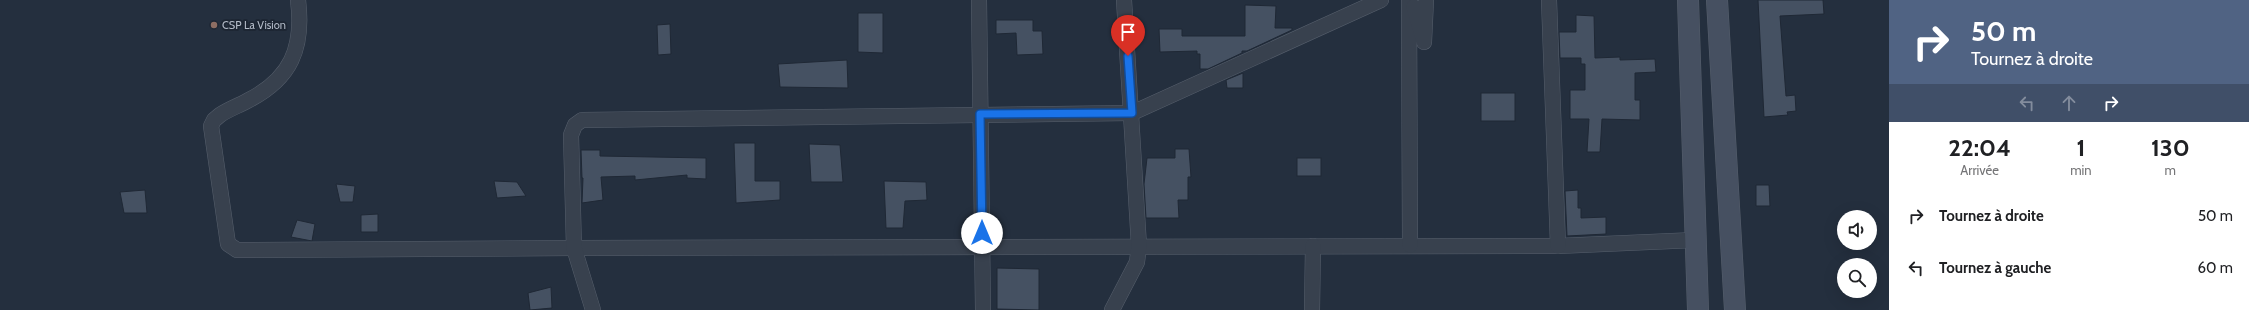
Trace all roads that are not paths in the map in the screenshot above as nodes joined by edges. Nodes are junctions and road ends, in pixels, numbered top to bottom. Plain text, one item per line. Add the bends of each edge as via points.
1 (298, 0) edge
2 (979, 0) edge
3 (1124, 0) edge
4 (1381, 0) edge
5 (1409, 0) edge
6 (1412, 0) edge
7 (1426, 0) edge
8 (1549, 0) edge
9 (1688, 0) edge
10 (1717, 0) edge
11 (1132, 113) junction
12 (980, 114) junction
13 (1695, 240) junction
14 (1410, 245) junction
15 (982, 246) junction
16 (1139, 246) junction
17 (1312, 246) junction
18 (1558, 246) junction
19 (574, 248) junction
20 (593, 310) edge
21 (983, 310) edge
22 (1112, 310) edge
23 (1312, 310) edge
24 (1698, 310) edge
25 (1735, 310) edge

1 - 19 street via 300,15 293,60 281,79 262,93 220,115 211,126 228,244 232,248
2 - 12 street
3 - 11 street
4 - 11 street
5 - 14 street
6 - 7 street via 1424,42
8 - 18 street
9 - 13 main road
10 - 25 main road
11 - 12 street
11 - 16 street
12 - 15 street
12 - 19 street via 582,120 575,125 571,135
13 - 18 street
13 - 24 main road
14 - 17 street
14 - 18 street
15 - 16 street
15 - 19 street
15 - 21 street
16 - 17 street
16 - 22 street via 1137,262
17 - 23 street
19 - 20 street

